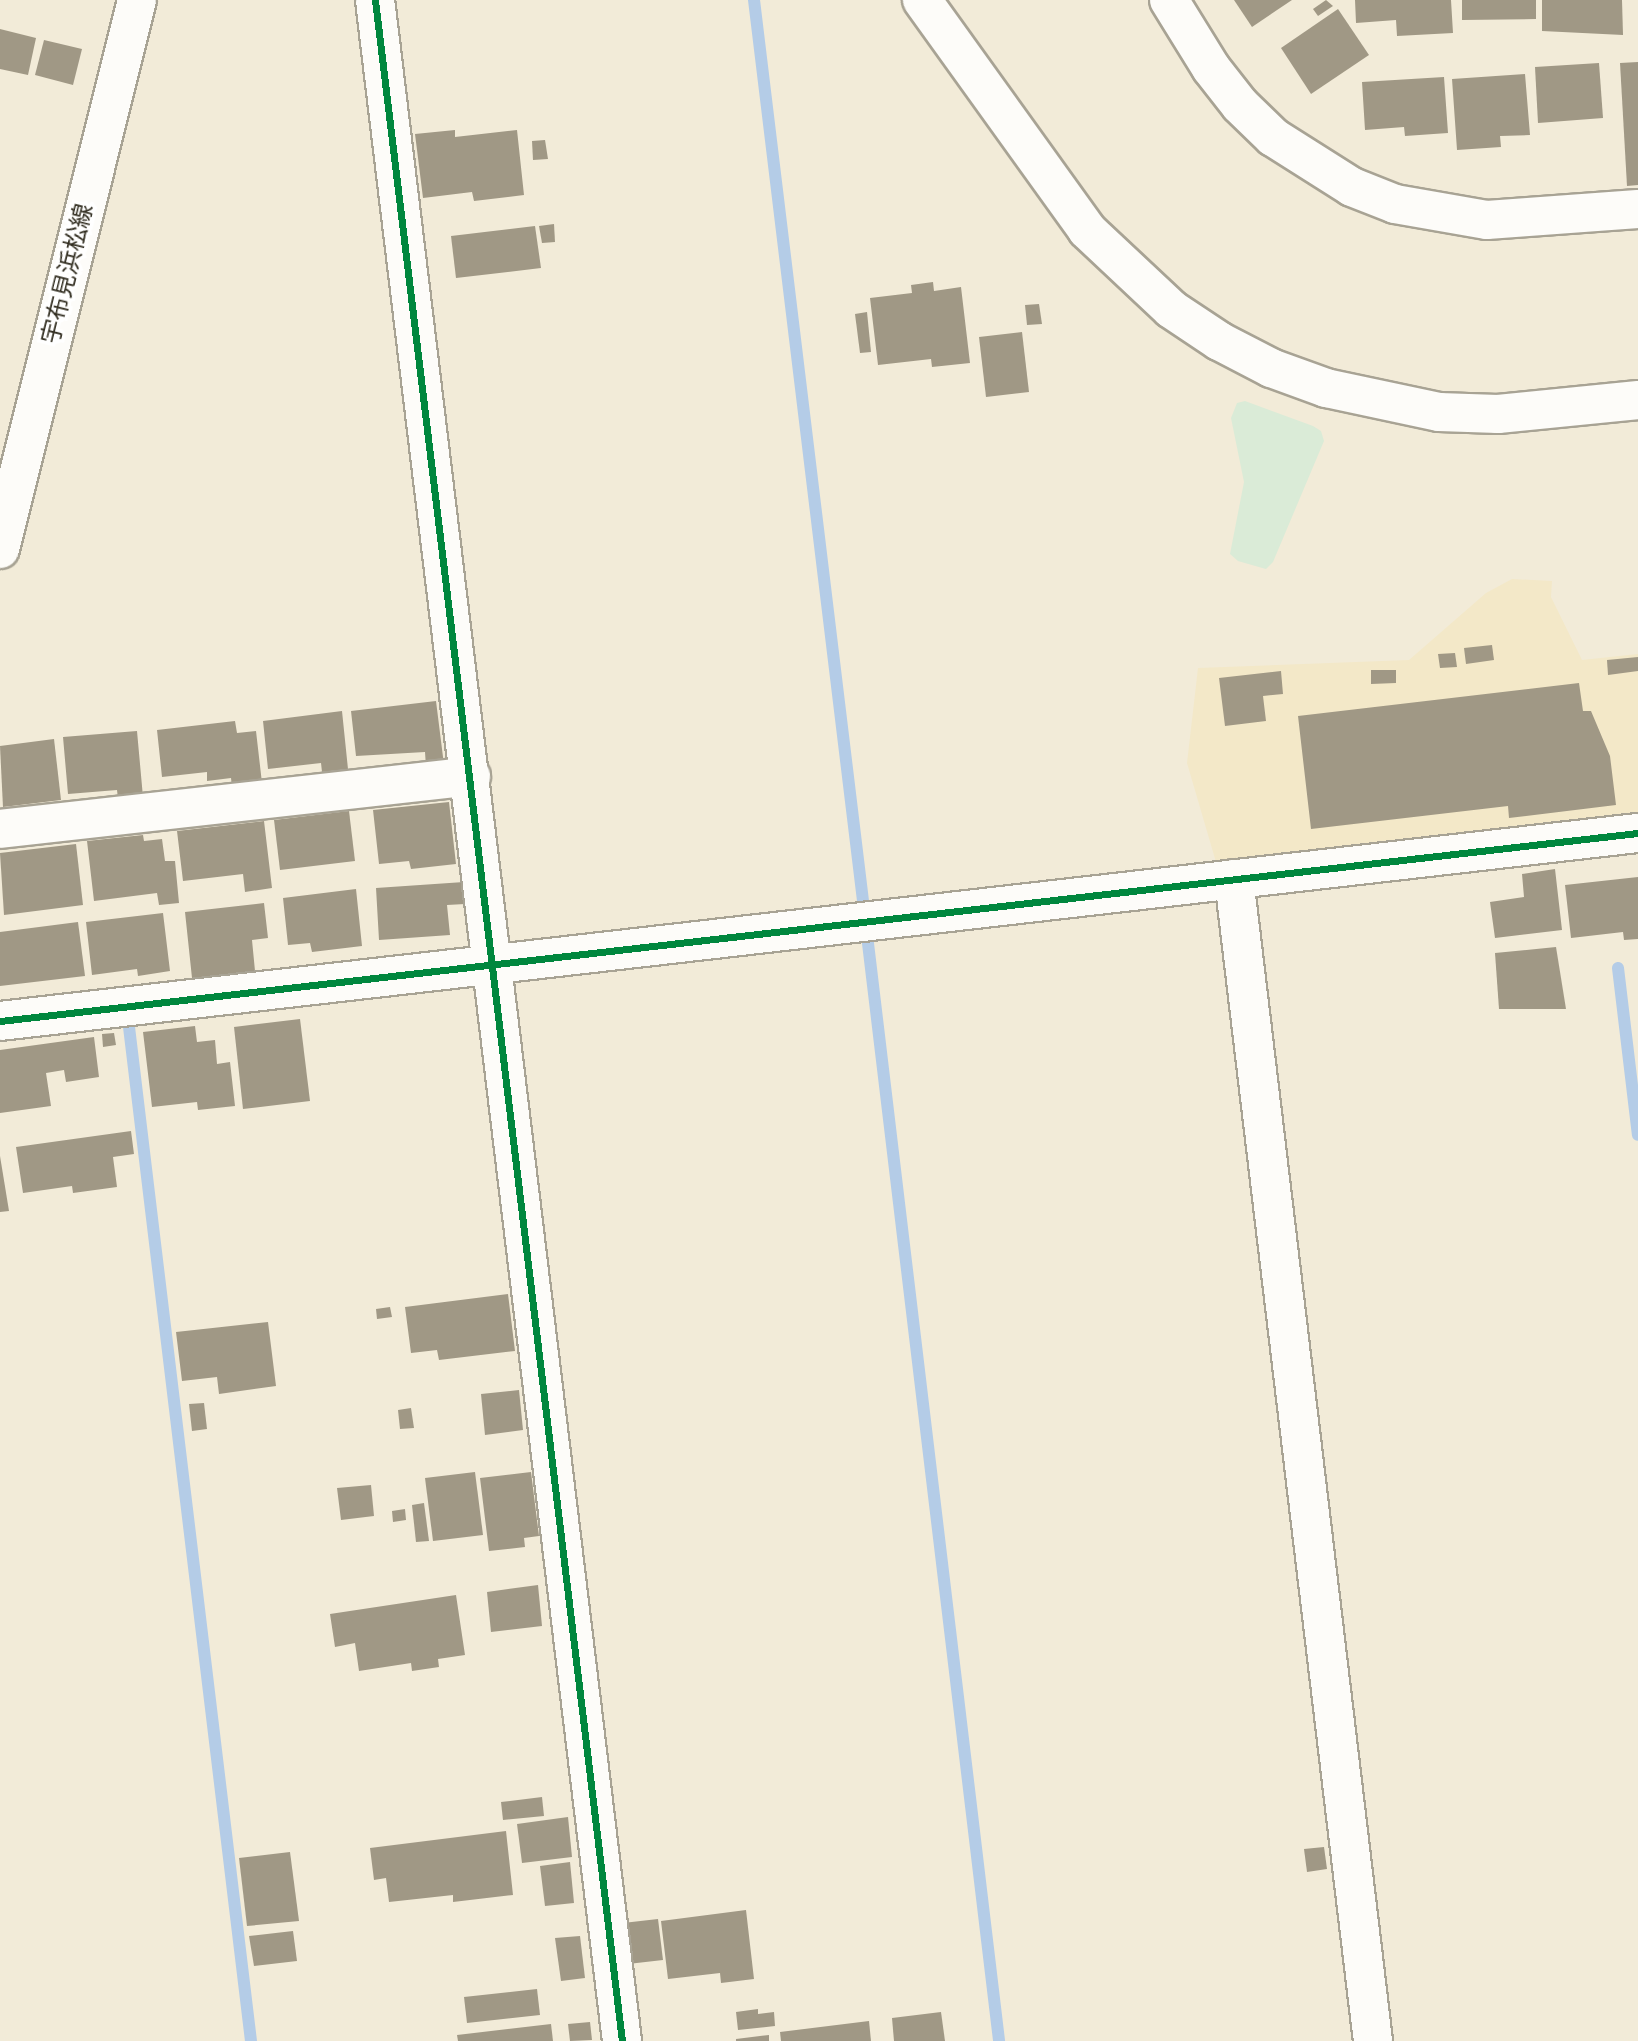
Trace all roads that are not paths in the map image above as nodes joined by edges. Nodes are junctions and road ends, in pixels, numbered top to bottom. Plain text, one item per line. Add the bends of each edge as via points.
1 (137, 0) edge
2 (375, 0) edge
3 (922, 0) edge
4 (1169, 0) edge
5 (1638, 209) edge
6 (1638, 400) edge
7 (0, 548) edge
8 (471, 776) junction
9 (0, 830) edge
10 (1638, 833) edge
11 (1234, 879) junction
12 (494, 964) junction
13 (0, 1021) edge
14 (622, 2041) edge
15 (1373, 2041) edge

1 - 7 street, 宇布見浜松線
2 - 8 street
3 - 6 street via 1087,230 1135,279 1219,341 1271,368 1326,388 1439,412 1498,414
4 - 5 street via 1240,105 1273,137 1352,187 1406,206 1488,220
8 - 9 street
8 - 12 street
10 - 11 street
11 - 12 street
11 - 15 street
12 - 13 street
12 - 14 street

